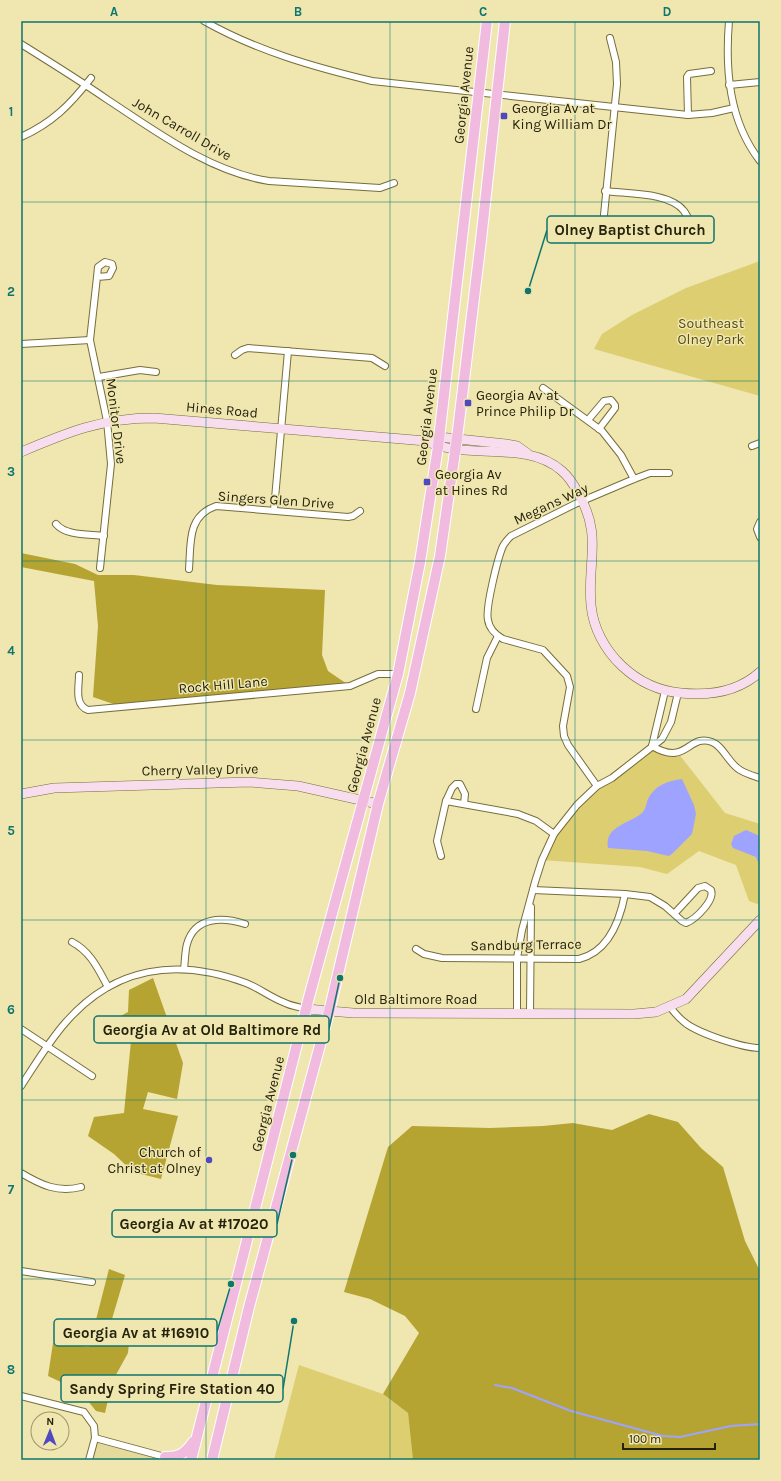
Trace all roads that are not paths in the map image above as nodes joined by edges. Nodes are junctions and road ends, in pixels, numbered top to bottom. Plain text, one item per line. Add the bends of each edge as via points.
1 (204, 21) edge
2 (487, 21) edge
3 (505, 21) edge
4 (729, 21) edge
5 (610, 38) dead end
6 (21, 44) edge
7 (711, 71) dead end
8 (91, 78) dead end
9 (760, 82) edge
10 (86, 85) junction
11 (729, 85) junction
12 (479, 92) junction
13 (497, 94) junction
14 (614, 108) junction
15 (734, 108) junction
16 (688, 115) junction
17 (21, 138) edge
18 (760, 161) edge
19 (394, 183) dead end
20 (605, 191) junction
21 (602, 225) dead end
22 (695, 230) dead end
23 (97, 277) dead end
24 (90, 340) junction
25 (21, 344) edge
26 (288, 350) junction
27 (235, 355) dead end
28 (385, 366) dead end
29 (156, 372) dead end
30 (99, 377) junction
31 (543, 388) dead end
32 (588, 420) junction
33 (107, 421) junction
34 (282, 429) junction
35 (599, 429) junction
36 (457, 438) junction
37 (438, 442) junction
38 (760, 443) edge
39 (752, 446) dead end
40 (456, 449) junction
41 (21, 452) edge
42 (527, 453) junction
43 (668, 473) dead end
44 (634, 479) junction
45 (584, 501) junction
46 (274, 510) junction
47 (360, 511) dead end
48 (760, 522) edge
49 (56, 524) dead end
50 (104, 536) junction
51 (760, 537) edge
52 (100, 568) dead end
53 (189, 569) dead end
54 (498, 636) junction
55 (760, 672) edge
56 (398, 674) junction
57 (79, 675) dead end
58 (665, 691) junction
59 (678, 693) junction
60 (476, 709) dead end
61 (652, 746) junction
62 (760, 778) edge
63 (598, 786) junction
64 (21, 794) edge
65 (364, 800) junction
66 (446, 801) junction
67 (378, 804) junction
68 (464, 804) junction
69 (554, 834) junction
70 (441, 856) dead end
71 (533, 890) junction
72 (625, 894) junction
73 (530, 902) junction
74 (674, 914) junction
75 (760, 920) edge
76 (245, 924) dead end
77 (72, 942) dead end
78 (416, 950) dead end
79 (517, 958) junction
80 (530, 958) junction
81 (184, 969) junction
82 (108, 987) junction
83 (670, 1007) junction
84 (307, 1009) junction
85 (329, 1012) junction
86 (517, 1013) junction
87 (530, 1013) junction
88 (21, 1029) edge
89 (48, 1047) junction
90 (760, 1048) edge
91 (92, 1076) dead end
92 (21, 1086) edge
93 (21, 1173) edge
94 (81, 1187) dead end
95 (21, 1271) edge
96 (92, 1282) dead end
97 (21, 1396) edge
98 (196, 1437) junction
99 (95, 1438) junction
100 (167, 1459) edge
101 (89, 1460) edge
102 (191, 1460) edge
103 (212, 1460) edge

1 - 12 street via 258,47 330,71 372,81
2 - 12 main road, Georgia Avenue
3 - 13 main road, Georgia Avenue
4 - 11 street
5 - 14 street via 616,73
6 - 10 street, John Carroll Drive
7 - 16 street via 693,73 687,77
8 - 10 street
9 - 11 street
10 - 17 street via 62,113
10 - 19 street, John Carroll Drive via 190,151 253,179 380,188
11 - 15 street
12 - 13 street
12 - 37 main road, Georgia Avenue
13 - 14 street
13 - 36 main road, Georgia Avenue
14 - 16 street
14 - 20 street
15 - 16 street
15 - 18 street via 745,139
20 - 21 street
20 - 22 street via 670,200 684,211
23 - 24 street, Monitor Drive
24 - 25 street
24 - 30 street, Monitor Drive
26 - 27 street via 248,348
26 - 28 street via 372,358
26 - 34 street
29 - 30 street via 140,370
30 - 33 street, Monitor Drive
31 - 32 street
32 - 35 street
32 - 35 street via 604,401 614,402 613,412
33 - 34 street, Hines Road via 154,418
33 - 41 street, Hines Road via 88,425
33 - 50 street, Monitor Drive via 111,464
34 - 37 street, Hines Road
34 - 46 street
35 - 44 street via 621,455
36 - 37 street
36 - 40 main road, Georgia Avenue
36 - 42 street via 517,446
37 - 40 street
37 - 56 main road, Georgia Avenue via 420,562
38 - 39 street
40 - 42 street
40 - 67 main road, Georgia Avenue via 440,556 410,693
42 - 45 street via 547,461 562,471
43 - 44 street, Megans Way via 650,473
44 - 45 street, Megans Way
45 - 54 street, Megans Way via 511,536 504,544 487,613 489,625
45 - 58 street via 593,532 591,605 600,636 615,660 628,672 643,682
46 - 47 street, Singers Glen Drive via 348,517
46 - 53 street, Singers Glen Drive via 216,506 206,510 199,515 193,526
48 - 51 street via 757,529
49 - 50 street via 66,532
50 - 52 street, Monitor Drive
54 - 60 street via 487,658
54 - 63 street via 543,650 567,676 570,687 563,726 564,736
55 - 59 street via 751,680 730,690 708,694
56 - 57 street, Rock Hill Lane via 378,674 350,686 88,710 79,704
56 - 65 main road, Georgia Avenue
58 - 59 street
58 - 61 street
59 - 61 street via 666,732 662,739
61 - 62 street via 670,754 678,753 704,740 714,742 739,770
61 - 63 street
63 - 69 street via 577,805
64 - 65 street, Cherry Valley Drive via 54,788 249,782 282,783
65 - 67 street, Cherry Valley Drive
65 - 84 main road, Georgia Avenue
66 - 68 street
66 - 68 street via 452,788 460,784 465,794
66 - 70 street via 437,841
67 - 85 main road, Georgia Avenue
68 - 69 street via 518,814 536,821
69 - 71 street via 542,860
71 - 72 street
71 - 73 street
72 - 74 street via 650,897
72 - 80 street, Sandburg Terrace via 617,924 594,954 579,958
73 - 79 street
73 - 80 street
74 - 74 street via 684,922 689,921 710,900 711,890 705,886 698,888
75 - 83 street, Old Baltimore Road via 686,999
76 - 81 street via 218,919 207,921 197,927 187,943
77 - 82 street via 91,957
78 - 79 street, Sandburg Terrace via 442,958
79 - 80 street, Sandburg Terrace
79 - 86 street
80 - 87 street
81 - 82 street, Old Baltimore Road via 150,970
81 - 84 street, Old Baltimore Road via 246,983 284,1003
82 - 89 street, Old Baltimore Road via 65,1022
83 - 87 street, Old Baltimore Road via 656,1012 634,1014
83 - 90 street via 683,1022 694,1028 732,1043
84 - 85 street, Old Baltimore Road
84 - 98 main road, Georgia Avenue
85 - 86 street, Old Baltimore Road
85 - 103 main road, Georgia Avenue via 249,1307
86 - 87 street, Old Baltimore Road
88 - 89 street
89 - 91 street
89 - 92 street, Old Baltimore Road
93 - 94 street via 55,1189
95 - 96 street
97 - 99 street via 84,1412 94,1426
98 - 100 main road via 188,1450 180,1456
98 - 102 main road, Georgia Avenue
99 - 100 street
99 - 101 street

